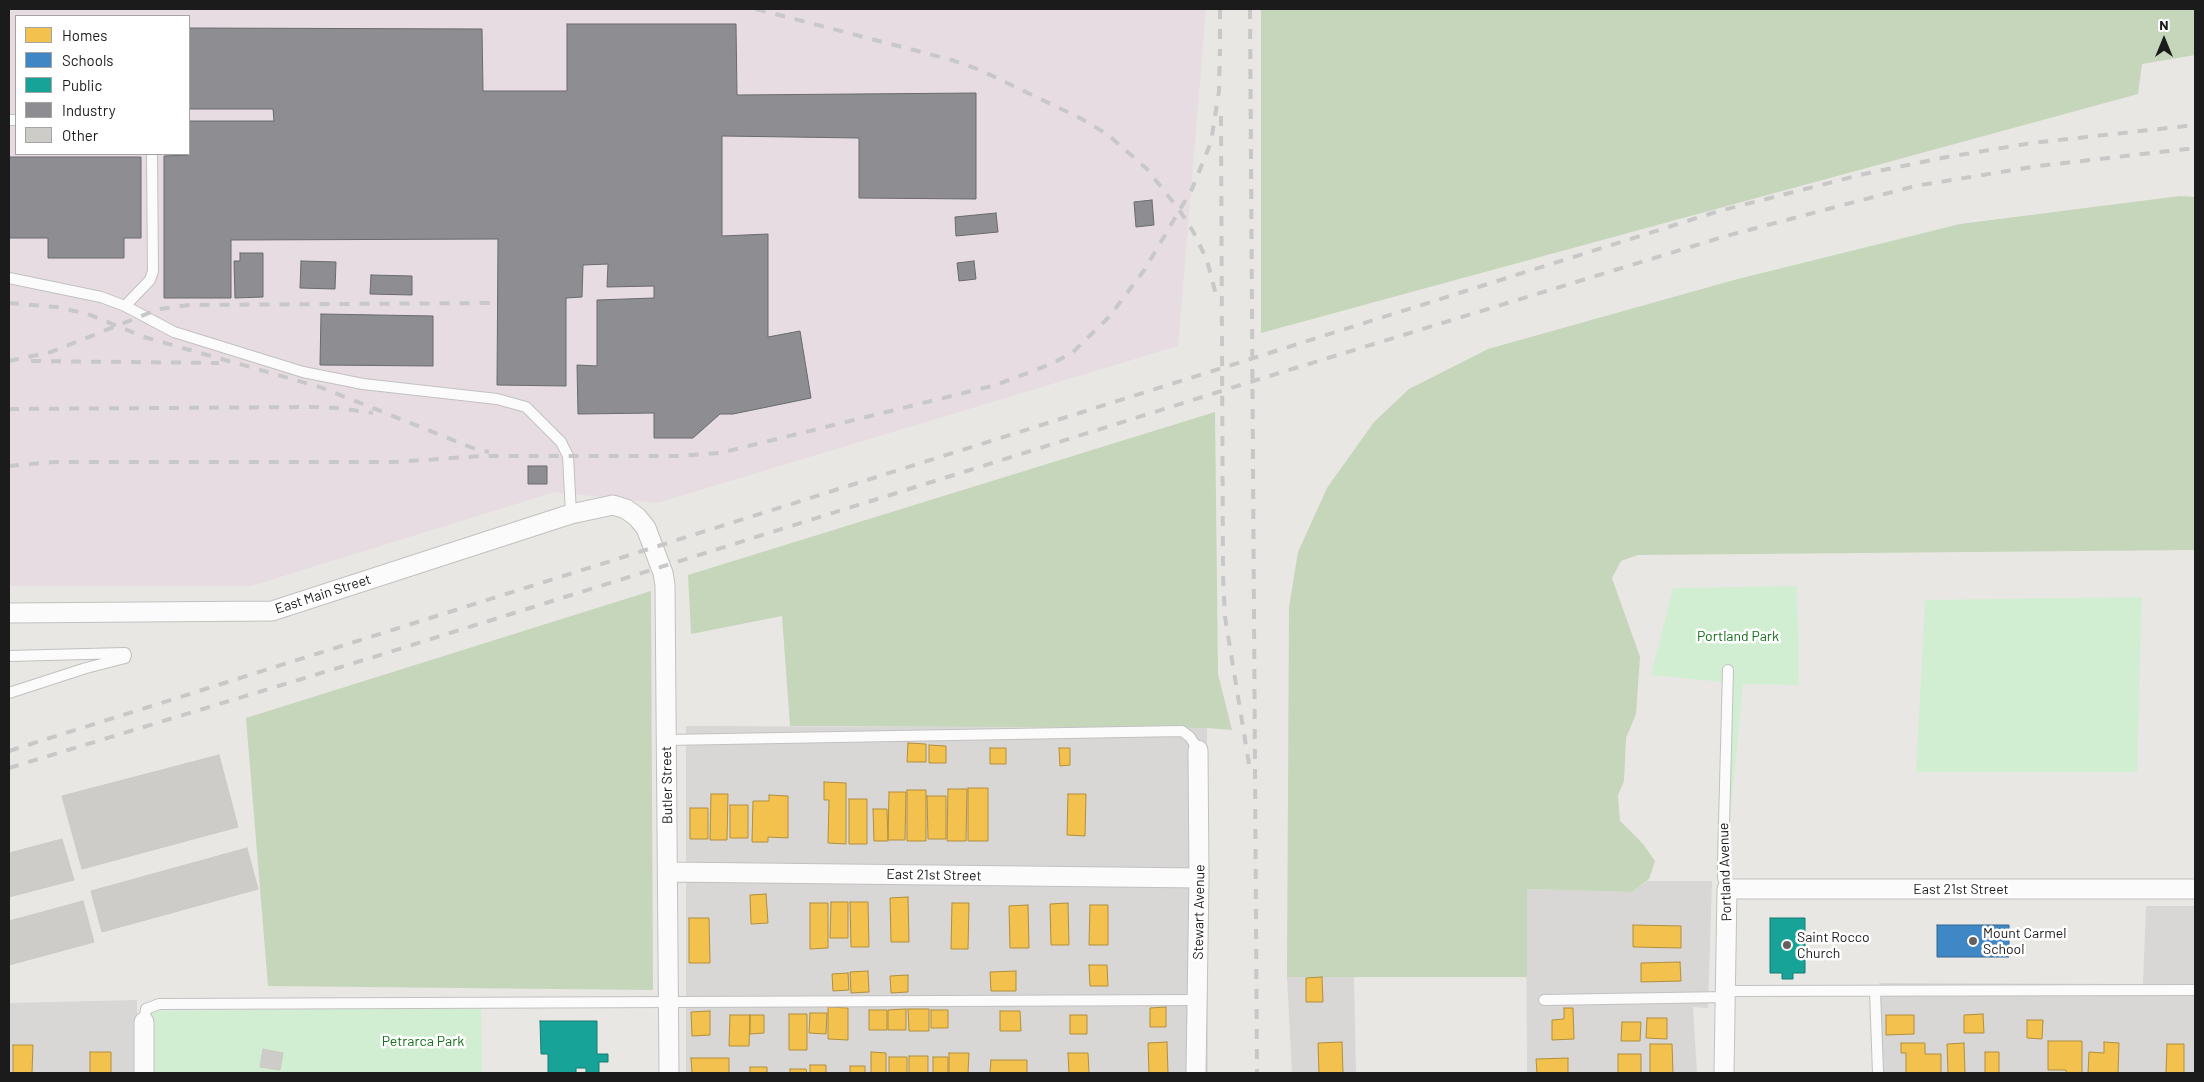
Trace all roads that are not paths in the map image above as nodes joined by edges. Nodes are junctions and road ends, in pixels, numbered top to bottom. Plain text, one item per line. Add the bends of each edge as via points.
1 (152, 155) edge
2 (9, 278) edge
3 (125, 306) junction
4 (626, 509) joint
5 (571, 514) junction
6 (9, 613) edge
7 (9, 656) edge
8 (1728, 670) dead end
9 (9, 693) edge
10 (666, 740) junction
11 (1198, 750) joint
12 (668, 872) junction
13 (1200, 878) junction
14 (1727, 889) junction
15 (2195, 889) edge
16 (2195, 990) edge
17 (1875, 991) junction
18 (1727, 994) junction
19 (1198, 1000) junction
20 (1544, 1000) dead end
21 (668, 1003) junction
22 (144, 1022) joint
23 (144, 1073) edge
24 (669, 1073) edge
25 (1196, 1073) edge
26 (1724, 1073) edge
27 (1878, 1073) edge

1 - 3 lane via 153,271 150,280
2 - 3 lane via 101,297
3 - 5 lane via 174,332 303,372 363,384 498,399 526,407 561,442 568,456
4 - 5 street, East Main Street via 613,505
4 - 10 street, Butler Street via 646,528 663,573
5 - 6 street, East Main Street via 272,612
7 - 9 lane via 126,655 125,658
8 - 14 lane, Portland Avenue via 1722,862 1722,878
10 - 11 lane via 1182,731
10 - 12 street, Butler Street
11 - 13 street, Stewart Avenue
12 - 13 street, East 21st Street
12 - 21 street, Butler Street
13 - 19 street, Stewart Avenue
14 - 15 street, East 21st Street
14 - 18 street, Portland Avenue
16 - 17 lane
17 - 18 lane
17 - 27 lane
18 - 20 lane
18 - 26 street, Portland Avenue
19 - 21 lane
19 - 25 street, Stewart Avenue
21 - 22 lane via 159,1004 146,1009
21 - 24 street, Butler Street
22 - 23 street

